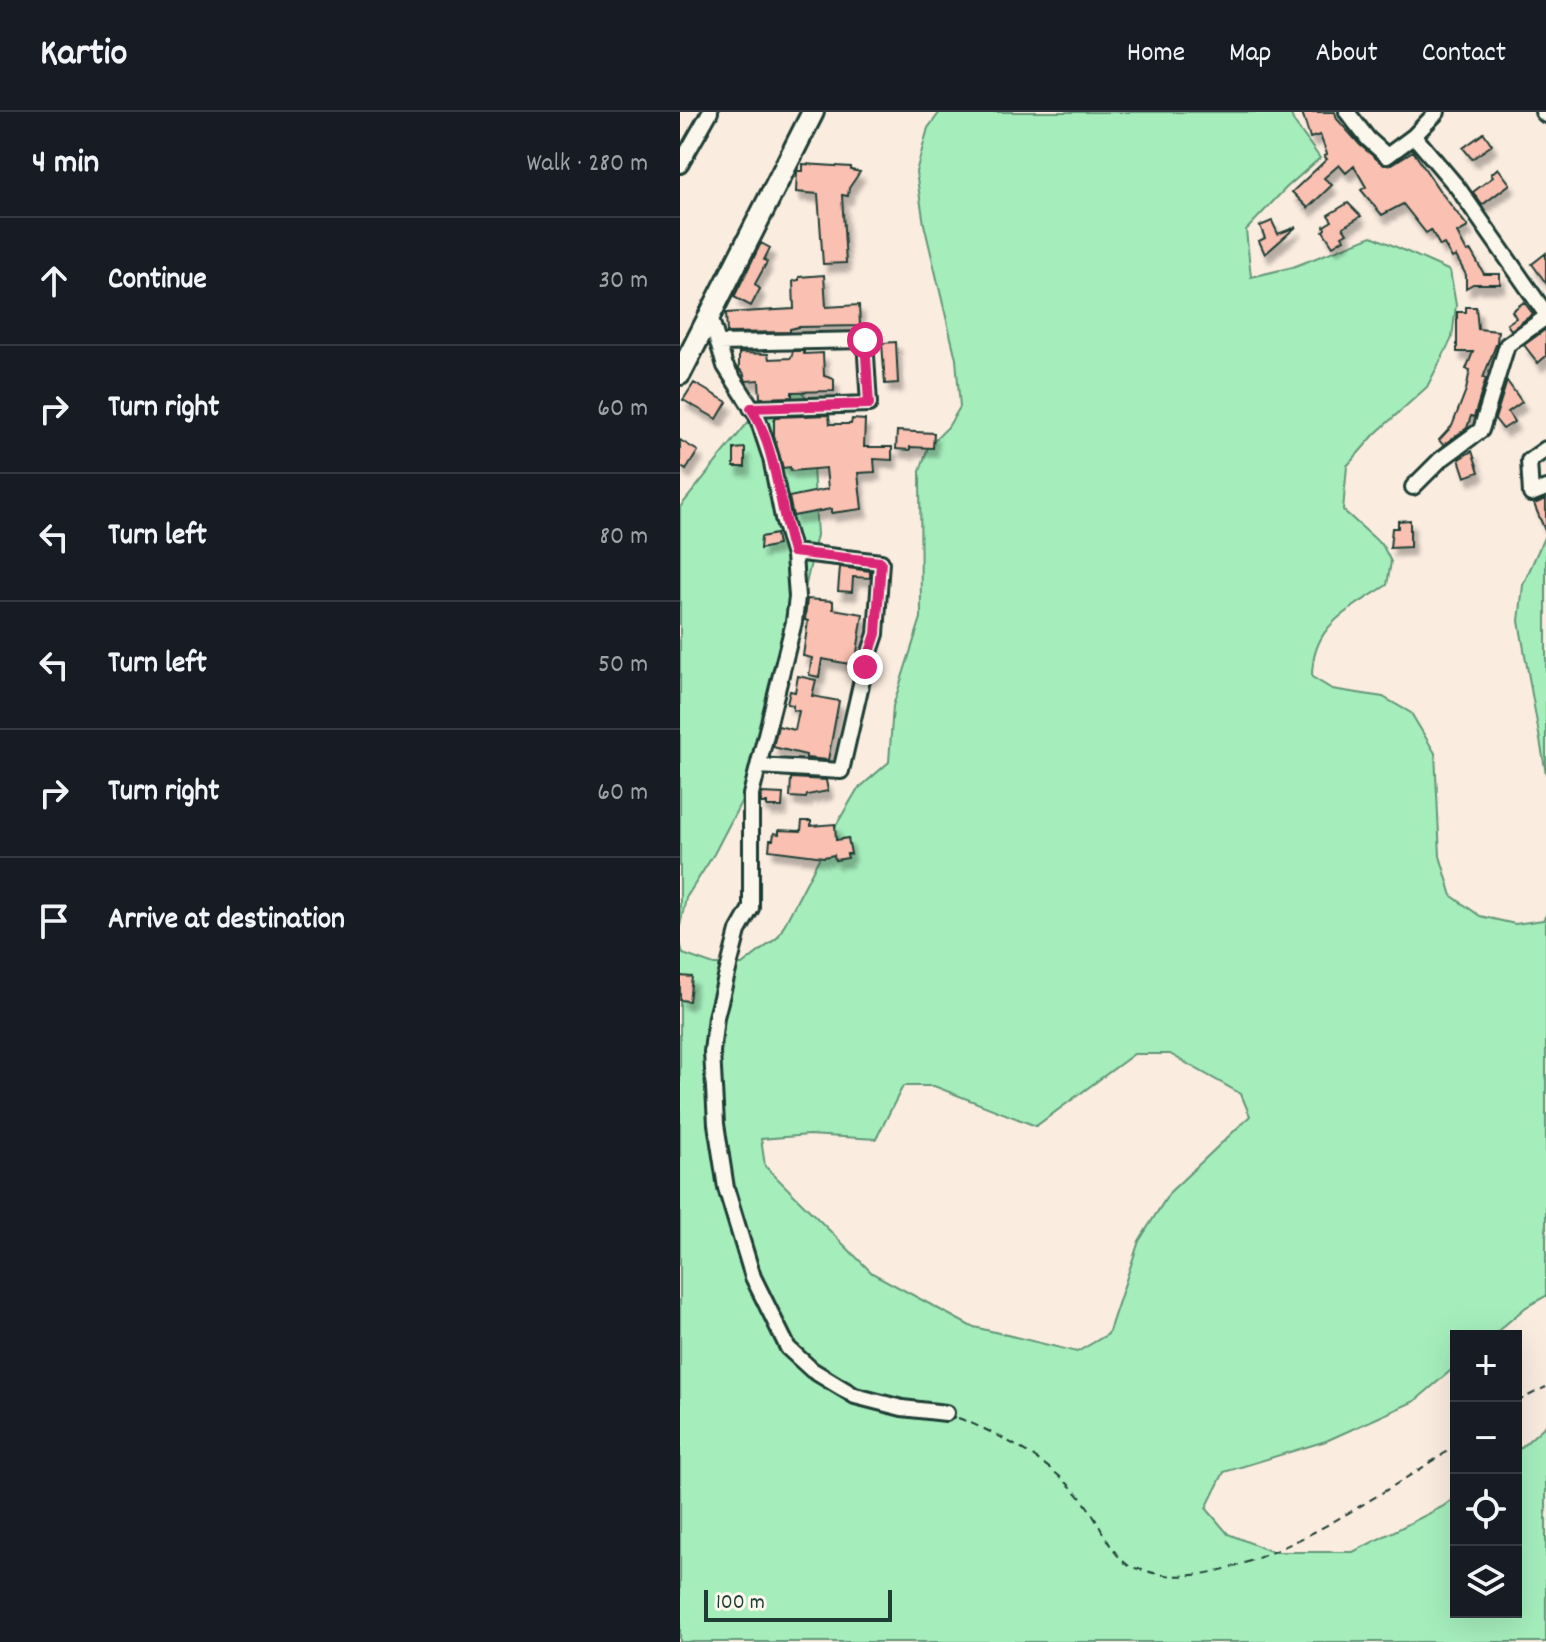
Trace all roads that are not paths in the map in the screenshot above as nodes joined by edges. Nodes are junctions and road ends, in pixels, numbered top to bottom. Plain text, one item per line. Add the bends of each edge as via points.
1 (710, 112) edge
2 (813, 112) edge
3 (1347, 112) edge
4 (1437, 112) edge
5 (1414, 136) junction
6 (680, 165) edge
7 (1546, 315) edge
8 (710, 316) junction
9 (718, 343) junction
10 (680, 374) edge
11 (751, 408) junction
12 (1546, 449) edge
13 (1413, 487) dead end
14 (1546, 488) edge
15 (793, 552) junction
16 (759, 766) junction
17 (946, 1413) road end

1 - 6 street
2 - 8 main road
3 - 5 street via 1387,156
4 - 5 street
5 - 7 street via 1458,188
7 - 13 street via 1507,345 1481,430
8 - 9 street
8 - 10 main road
9 - 11 street via 725,366
9 - 11 street via 865,340 869,404
11 - 15 street via 771,458
12 - 14 street via 1529,461 1531,494
15 - 16 street via 794,622
15 - 16 street via 881,562 876,634 841,771
16 - 17 street via 749,814 751,908 738,931 712,1052 726,1188 753,1277 788,1348 855,1396

